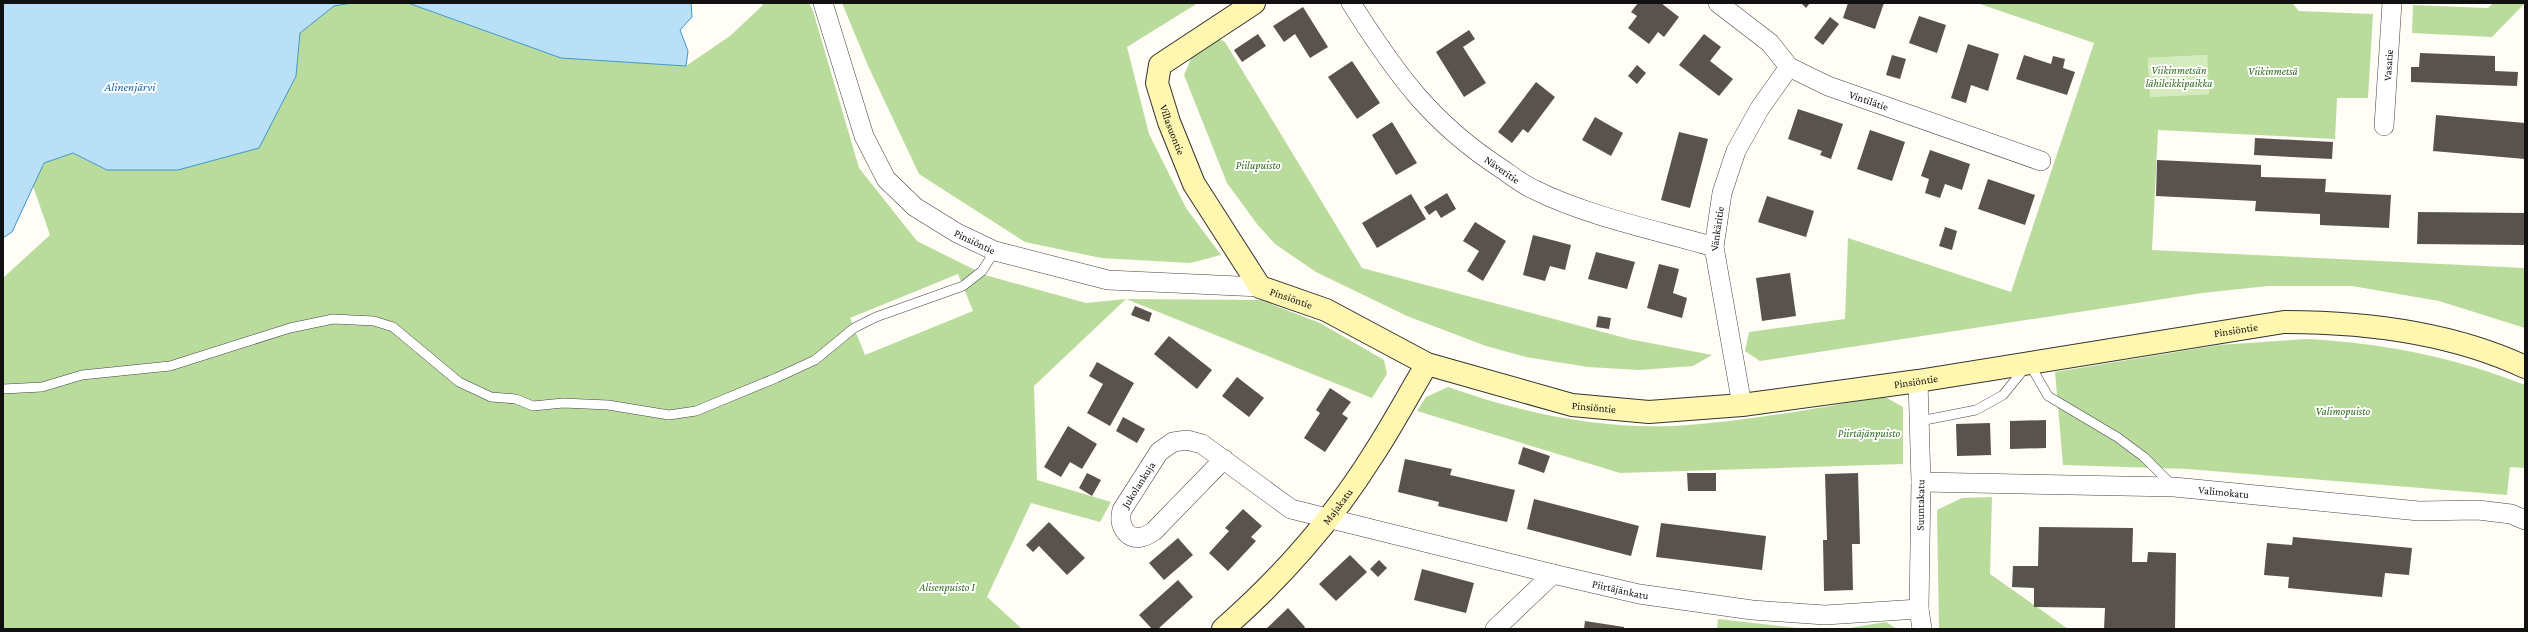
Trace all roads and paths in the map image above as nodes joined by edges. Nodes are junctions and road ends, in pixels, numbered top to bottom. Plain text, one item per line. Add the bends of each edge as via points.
1 (823, 3) edge
2 (1254, 3) edge
3 (1351, 3) edge
4 (1718, 3) edge
5 (2392, 3) edge
6 (1790, 67) junction
7 (2384, 126) dead end
8 (2041, 162) dead end
9 (1714, 247) junction
10 (995, 251) junction
11 (1260, 287) junction
12 (2029, 362) junction
13 (1427, 364) junction
14 (2525, 367) edge
15 (1918, 381) junction
16 (3, 389) edge
17 (1742, 405) junction
18 (1920, 421) junction
19 (1224, 459) junction
20 (1920, 482) junction
21 (2174, 488) junction
22 (1329, 518) junction
23 (2525, 520) edge
24 (1553, 574) junction
25 (1918, 609) junction
26 (1223, 629) edge
27 (1495, 629) edge
28 (1922, 629) edge

1 - 10 street, Pinsiöntie via 864,136 886,179 915,207 957,233
2 - 11 street, Villasuontie via 1160,65 1157,83 1169,122 1194,184
3 - 9 street, Näveritie via 1382,52 1413,93 1450,131 1485,158 1532,189 1584,209
4 - 6 street, Vintilätie via 1770,43
5 - 7 street, Vasatie
6 - 8 street, Vintilätie via 1828,86
6 - 9 street, Vänkäritie via 1760,108 1736,151 1722,193
9 - 17 street, Vänkäritie
10 - 11 street, Pinsiöntie via 1108,280
10 - 16 lane via 982,271 963,286 876,317 854,328 815,360 776,378 696,411 669,416 608,405 563,403 533,406 516,398 491,397 459,382 393,327 374,321 333,318 290,328 170,366 82,375 42,387
11 - 13 street, Pinsiöntie via 1326,310
12 - 14 street, Pinsiöntie via 2284,322 2339,322 2384,327 2462,343 2484,349
12 - 15 street, Pinsiöntie
12 - 18 lane via 2003,395 1976,410
12 - 21 lane via 2048,396 2117,437 2144,457
13 - 17 street, Pinsiöntie via 1572,405 1650,412
13 - 22 street, Majakatu via 1373,456
15 - 17 street, Pinsiöntie
15 - 18 street, Suuntakatu
18 - 20 street, Suuntakatu
19 - 19 street, Jukolankuja via 1202,444 1187,440 1173,442 1158,452 1122,510 1119,519 1122,528 1132,536 1142,537 1154,531
19 - 22 street, Jukolankuja via 1290,509
20 - 21 street, Valimokatu
20 - 25 street, Suuntakatu
21 - 23 street, Valimokatu via 2419,511 2478,510 2511,514
22 - 24 street, Piirtäjänkatu
22 - 26 street, Majakatu
24 - 25 street, Piirtäjänkatu via 1639,594 1752,610 1825,615
24 - 27 street
25 - 28 street, Suuntakatu

